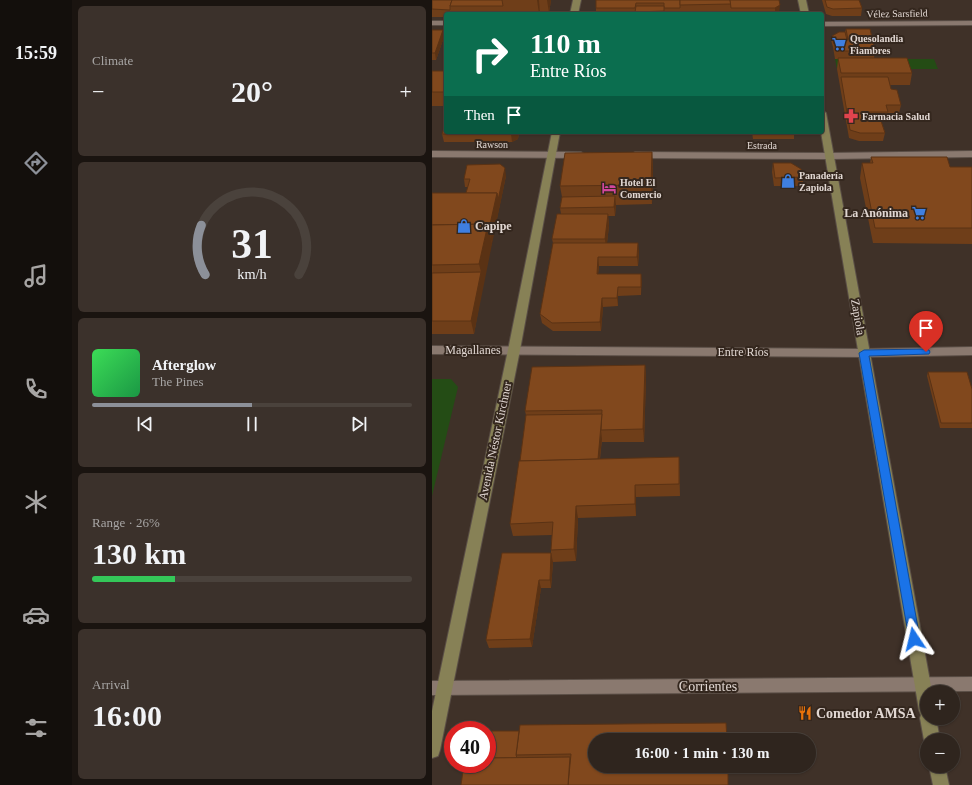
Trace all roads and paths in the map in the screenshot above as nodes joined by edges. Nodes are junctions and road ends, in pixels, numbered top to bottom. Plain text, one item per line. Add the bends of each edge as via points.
1 (577, 0) edge
2 (802, 0) edge
3 (574, 12) edge
4 (805, 12) edge
5 (432, 23) edge
6 (444, 23) edge
7 (972, 23) edge
8 (824, 24) edge
9 (824, 125) edge
10 (556, 134) edge
11 (432, 154) edge
12 (972, 154) edge
13 (552, 155) junction
14 (592, 155) edge
15 (624, 155) edge
16 (829, 156) junction
17 (432, 350) edge
18 (514, 350) junction
19 (972, 351) edge
20 (864, 353) junction
21 (922, 684) junction
22 (972, 684) edge
23 (438, 688) edge
24 (432, 750) edge
25 (938, 773) edge
26 (941, 785) edge

1 - 3 street
2 - 4 street
5 - 6 street
7 - 8 street, Vélez Sarsfield
9 - 16 street, Zapiola
10 - 13 street, Avenida Néstor Kirchner
11 - 13 street, Rawson
12 - 16 street, Estrada
13 - 14 street
13 - 18 street, Avenida Néstor Kirchner
15 - 16 street, Estrada
16 - 20 street, Zapiola
17 - 18 street, Magallanes
18 - 20 street, Entre Ríos
18 - 23 street, Avenida Néstor Kirchner
19 - 20 street, Entre Ríos
20 - 21 street, Zapiola
21 - 22 street, Corrientes
21 - 23 street, Corrientes
23 - 24 street, Avenida Néstor Kirchner
25 - 26 street

